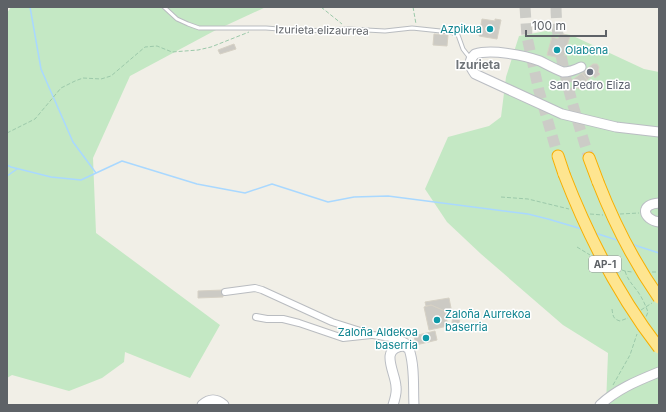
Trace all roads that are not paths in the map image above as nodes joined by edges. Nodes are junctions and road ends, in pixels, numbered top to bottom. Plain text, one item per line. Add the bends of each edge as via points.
1 (164, 7) edge
2 (470, 58) junction
3 (581, 67) dead end
4 (659, 132) edge
5 (558, 156) tunnel mouth
6 (589, 158) tunnel mouth
7 (659, 203) edge
8 (659, 222) edge
9 (225, 292) dead end
10 (659, 298) edge
11 (256, 317) dead end
12 (373, 335) junction
13 (407, 346) junction
14 (659, 348) edge
15 (659, 372) edge
16 (202, 405) edge
17 (224, 405) edge
18 (393, 405) edge
19 (414, 405) edge
20 (600, 405) edge

1 - 2 lane, Izurieta elizaurrea via 177,20 193,26 231,29 385,31 416,28 457,34
2 - 3 street via 480,52 497,52 529,58 563,72 575,71
2 - 4 street via 470,66 475,74 558,112 616,127
5 - 14 highway, AP-1, bridge via 592,241 613,279
6 - 10 highway, AP-1, bridge via 608,207 629,249
7 - 8 street via 648,205 645,213 647,217
9 - 12 street via 255,288 262,290 332,322
11 - 12 street via 283,319 343,338
12 - 13 street via 402,340
13 - 18 street via 396,347 390,357 396,387
13 - 19 street via 412,364
15 - 20 street via 634,382
16 - 17 street via 214,399

